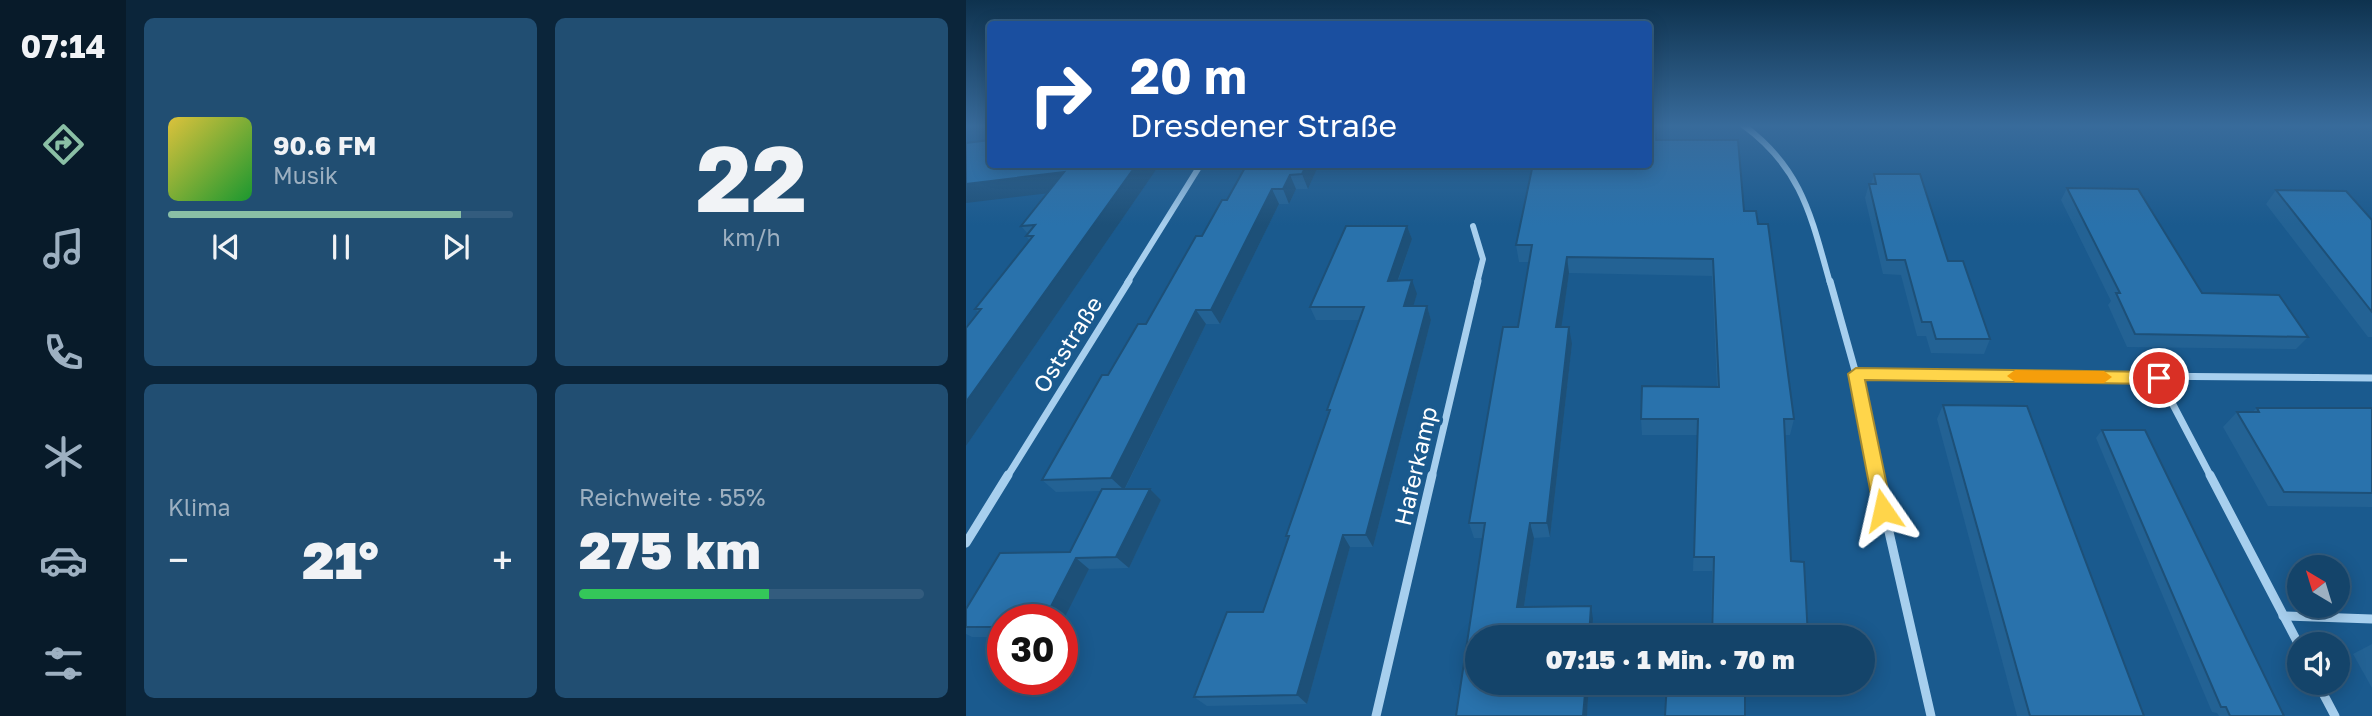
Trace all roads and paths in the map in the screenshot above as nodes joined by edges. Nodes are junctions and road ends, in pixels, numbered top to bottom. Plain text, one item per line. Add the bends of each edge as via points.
1 (1779, 158) edge
2 (1199, 168) edge
3 (1473, 226) dead end
4 (1856, 374) junction
5 (2159, 378) junction
6 (2372, 378) edge
7 (966, 543) edge
8 (2283, 615) junction
9 (2372, 619) edge
10 (2292, 632) edge
11 (2324, 695) edge
12 (1376, 716) edge
13 (1931, 716) edge
14 (2334, 716) edge

1 - 4 street via 1795,177 1811,215
2 - 7 street, Oststraße
3 - 12 street, Haferkamp via 1483,259
4 - 5 street
4 - 13 street
5 - 6 street
5 - 8 street
8 - 9 street
8 - 10 street
11 - 14 street

